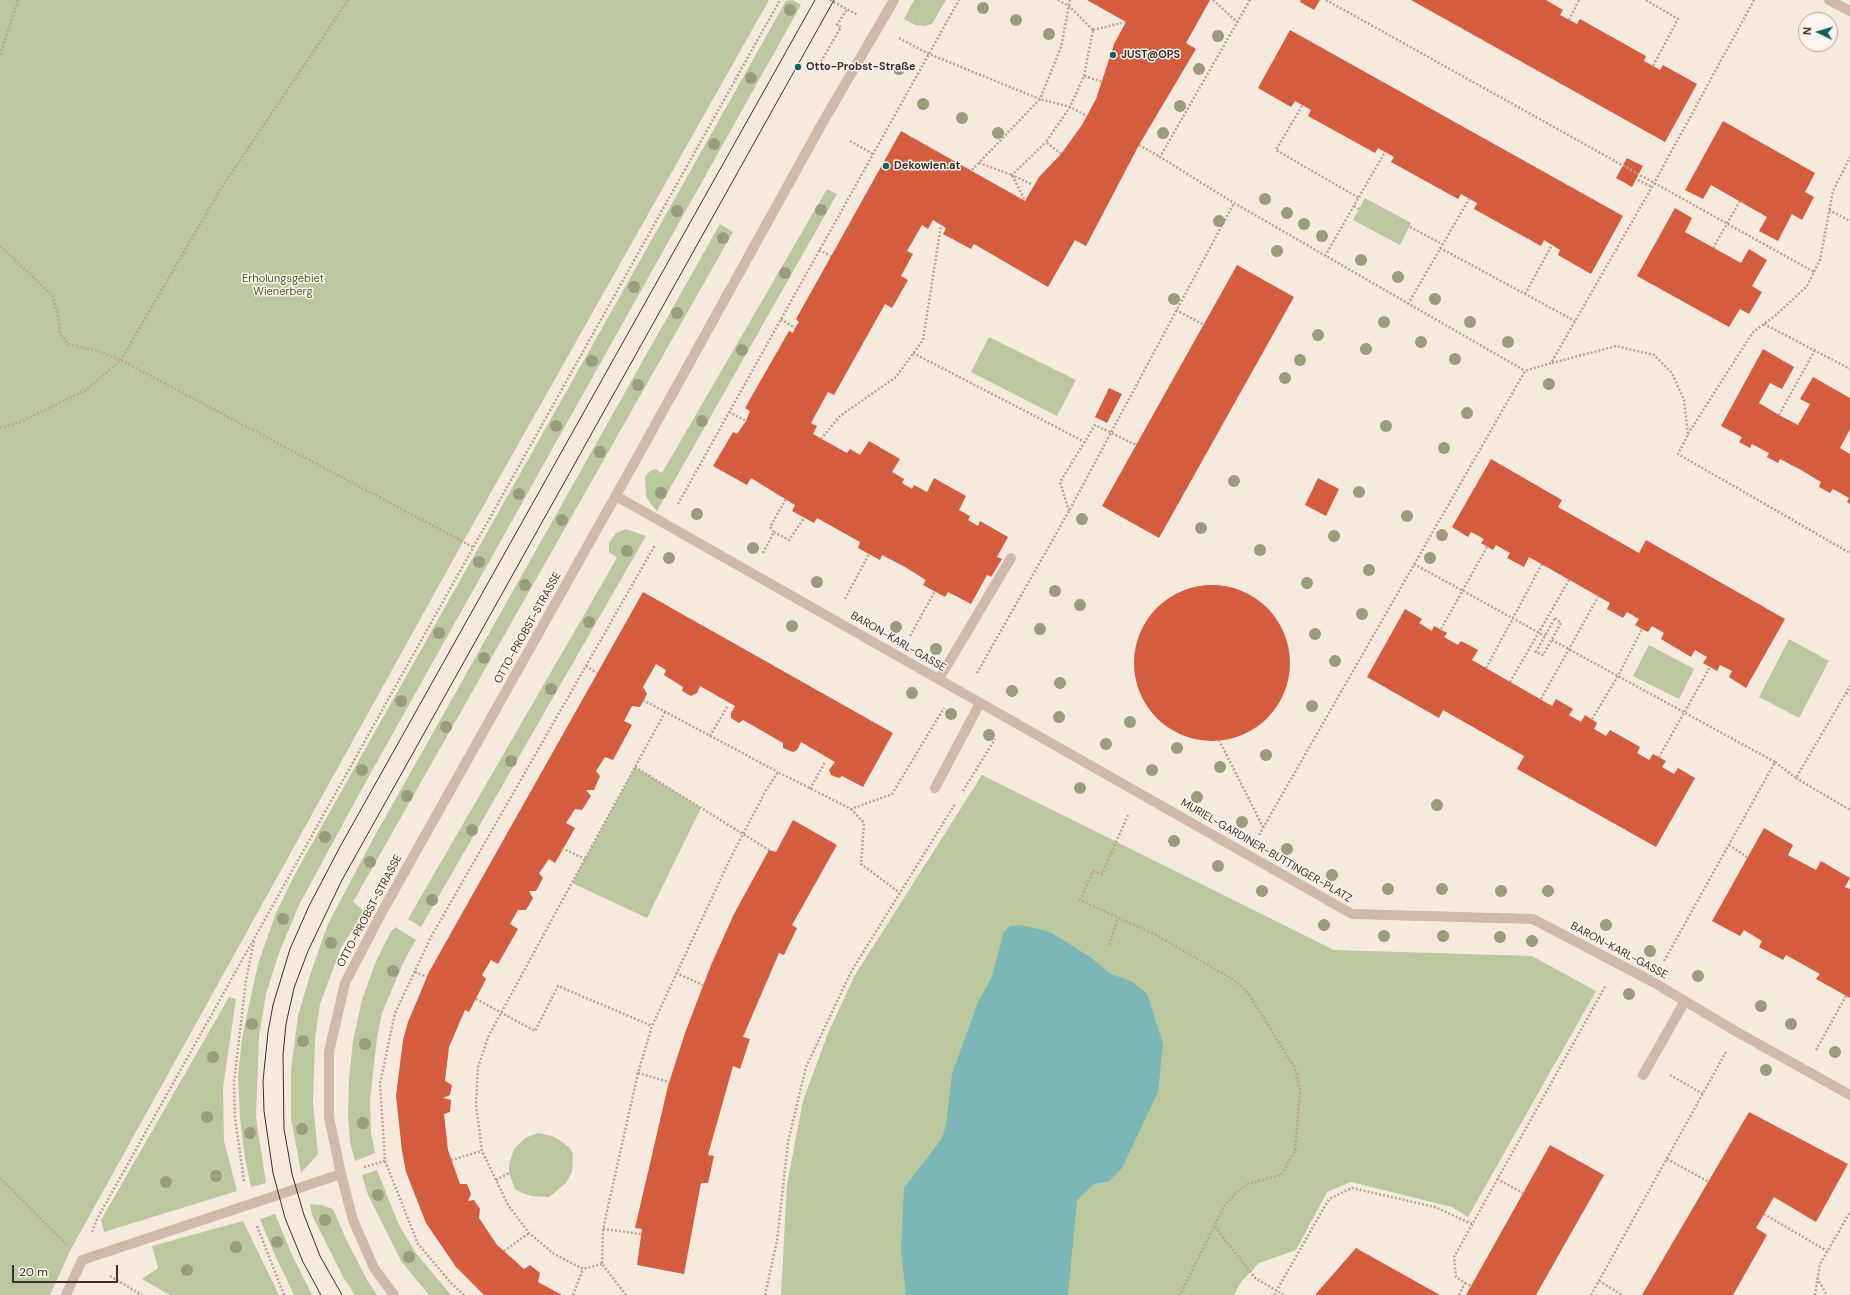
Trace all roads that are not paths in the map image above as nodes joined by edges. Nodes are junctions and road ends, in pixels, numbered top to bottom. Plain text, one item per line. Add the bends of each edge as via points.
1 (894, 0) edge
2 (1829, 0) edge
3 (1850, 11) edge
4 (616, 496) junction
5 (1011, 558) dead end
6 (939, 679) junction
7 (980, 703) junction
8 (935, 788) dead end
9 (1168, 809) joint
10 (1352, 914) joint
11 (1685, 1000) junction
12 (1643, 1075) dead end
13 (1850, 1095) edge
14 (341, 1174) junction
15 (66, 1295) edge
16 (394, 1295) edge

1 - 4 street, OTTO-PROBST-STRASSE via 823,122
2 - 3 street
4 - 6 street, BARON-KARL-GASSE
4 - 14 street, OTTO-PROBST-STRASSE via 382,912 345,983 329,1052 329,1117
5 - 6 street
6 - 7 street, BARON-KARL-GASSE
7 - 8 street
7 - 9 street, BARON-KARL-GASSE
9 - 10 street, MURIEL-GARDINER-BUTTINGER-PLATZ
10 - 11 street, BARON-KARL-GASSE via 1533,919
11 - 12 street
11 - 13 street, BARON-KARL-GASSE
14 - 15 street via 82,1260
14 - 16 street, OTTO-PROBST-STRASSE via 359,1234 374,1268

